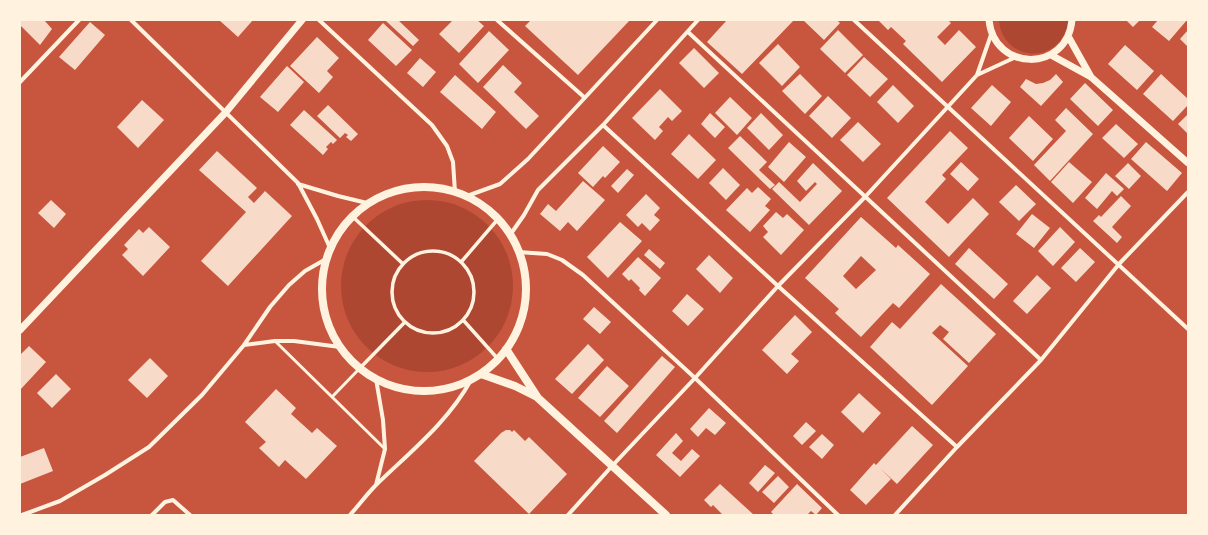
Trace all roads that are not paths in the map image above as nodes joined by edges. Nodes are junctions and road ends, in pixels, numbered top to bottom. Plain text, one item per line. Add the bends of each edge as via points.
1 (79, 20) edge
2 (131, 20) edge
3 (302, 20) edge
4 (319, 20) edge
5 (497, 20) edge
6 (657, 20) edge
7 (698, 20) edge
8 (854, 20) edge
9 (989, 20) edge
10 (1072, 20) edge
11 (688, 32) junction
12 (992, 32) junction
13 (1068, 36) junction
14 (1051, 55) junction
15 (1016, 57) junction
16 (977, 75) junction
17 (1092, 77) junction
18 (20, 82) edge
19 (584, 97) junction
20 (948, 106) junction
21 (226, 112) junction
22 (603, 125) junction
23 (1188, 163) edge
24 (298, 184) junction
25 (455, 192) junction
26 (1188, 192) edge
27 (467, 196) junction
28 (865, 197) junction
29 (367, 203) junction
30 (352, 216) junction
31 (498, 219) junction
32 (510, 235) junction
33 (330, 248) junction
34 (518, 252) junction
35 (326, 259) junction
36 (462, 261) junction
37 (402, 263) junction
38 (1119, 264) junction
39 (778, 286) junction
40 (464, 321) junction
41 (404, 323) junction
42 (1188, 329) edge
43 (20, 330) edge
44 (274, 341) junction
45 (244, 345) junction
46 (340, 347) junction
47 (506, 349) junction
48 (498, 359) junction
49 (1041, 360) junction
50 (360, 368) junction
51 (481, 374) junction
52 (695, 378) junction
53 (376, 379) junction
54 (471, 380) junction
55 (332, 397) junction
56 (538, 398) junction
57 (957, 447) junction
58 (385, 449) junction
59 (612, 466) junction
60 (375, 486) junction
61 (22, 515) edge
62 (152, 515) edge
63 (190, 515) edge
64 (350, 515) edge
65 (568, 515) edge
66 (666, 515) edge
67 (838, 515) edge
68 (895, 515) edge

1 - 18 street
2 - 21 street
3 - 21 street
4 - 25 street via 432,125 447,146 453,162
5 - 19 street
6 - 19 street
7 - 11 street
8 - 20 street
9 - 12 street
10 - 13 street
11 - 22 street
11 - 28 street
12 - 15 street via 1007,53
12 - 16 street
13 - 14 street
13 - 17 street
14 - 15 street via 1027,60
14 - 17 street
15 - 16 street
16 - 20 street
17 - 23 street
19 - 27 street via 528,159 500,184
20 - 28 street
20 - 38 street
21 - 24 street
21 - 43 street
22 - 32 street via 538,190
22 - 39 street
24 - 29 street
24 - 33 street
25 - 27 main road
25 - 29 main road via 442,188 416,187 391,192
26 - 38 street
27 - 31 main road via 484,206
28 - 39 street
28 - 49 street
29 - 30 main road
30 - 33 main road
30 - 37 street
31 - 32 main road
31 - 36 street
32 - 34 main road
33 - 35 main road
34 - 47 main road via 526,292 520,322
34 - 52 street via 547,254 562,260 583,275
35 - 45 street via 305,271 289,285
35 - 46 main road via 322,277 325,314
36 - 37 street via 443,251 428,251 421,252
36 - 40 street via 474,280 474,302
37 - 41 street via 392,282 393,304
38 - 42 street
38 - 49 street
39 - 52 street
39 - 57 street
40 - 41 street via 445,333 424,334
40 - 48 street
41 - 50 street
44 - 45 street
44 - 46 street
44 - 55 lane
45 - 61 street via 202,395 149,447 60,501
46 - 50 main road
47 - 48 main road
47 - 56 main road
48 - 51 main road
49 - 57 street
50 - 53 main road
50 - 55 lane
51 - 54 main road
51 - 56 main road via 515,386
52 - 59 street
52 - 67 street
53 - 54 main road via 399,388 423,392 448,389
53 - 58 street
54 - 60 street via 462,396 437,426
55 - 58 lane
56 - 59 main road
57 - 68 street
58 - 60 street
59 - 65 street
59 - 66 main road
60 - 64 street
62 - 63 street via 165,502 173,500

